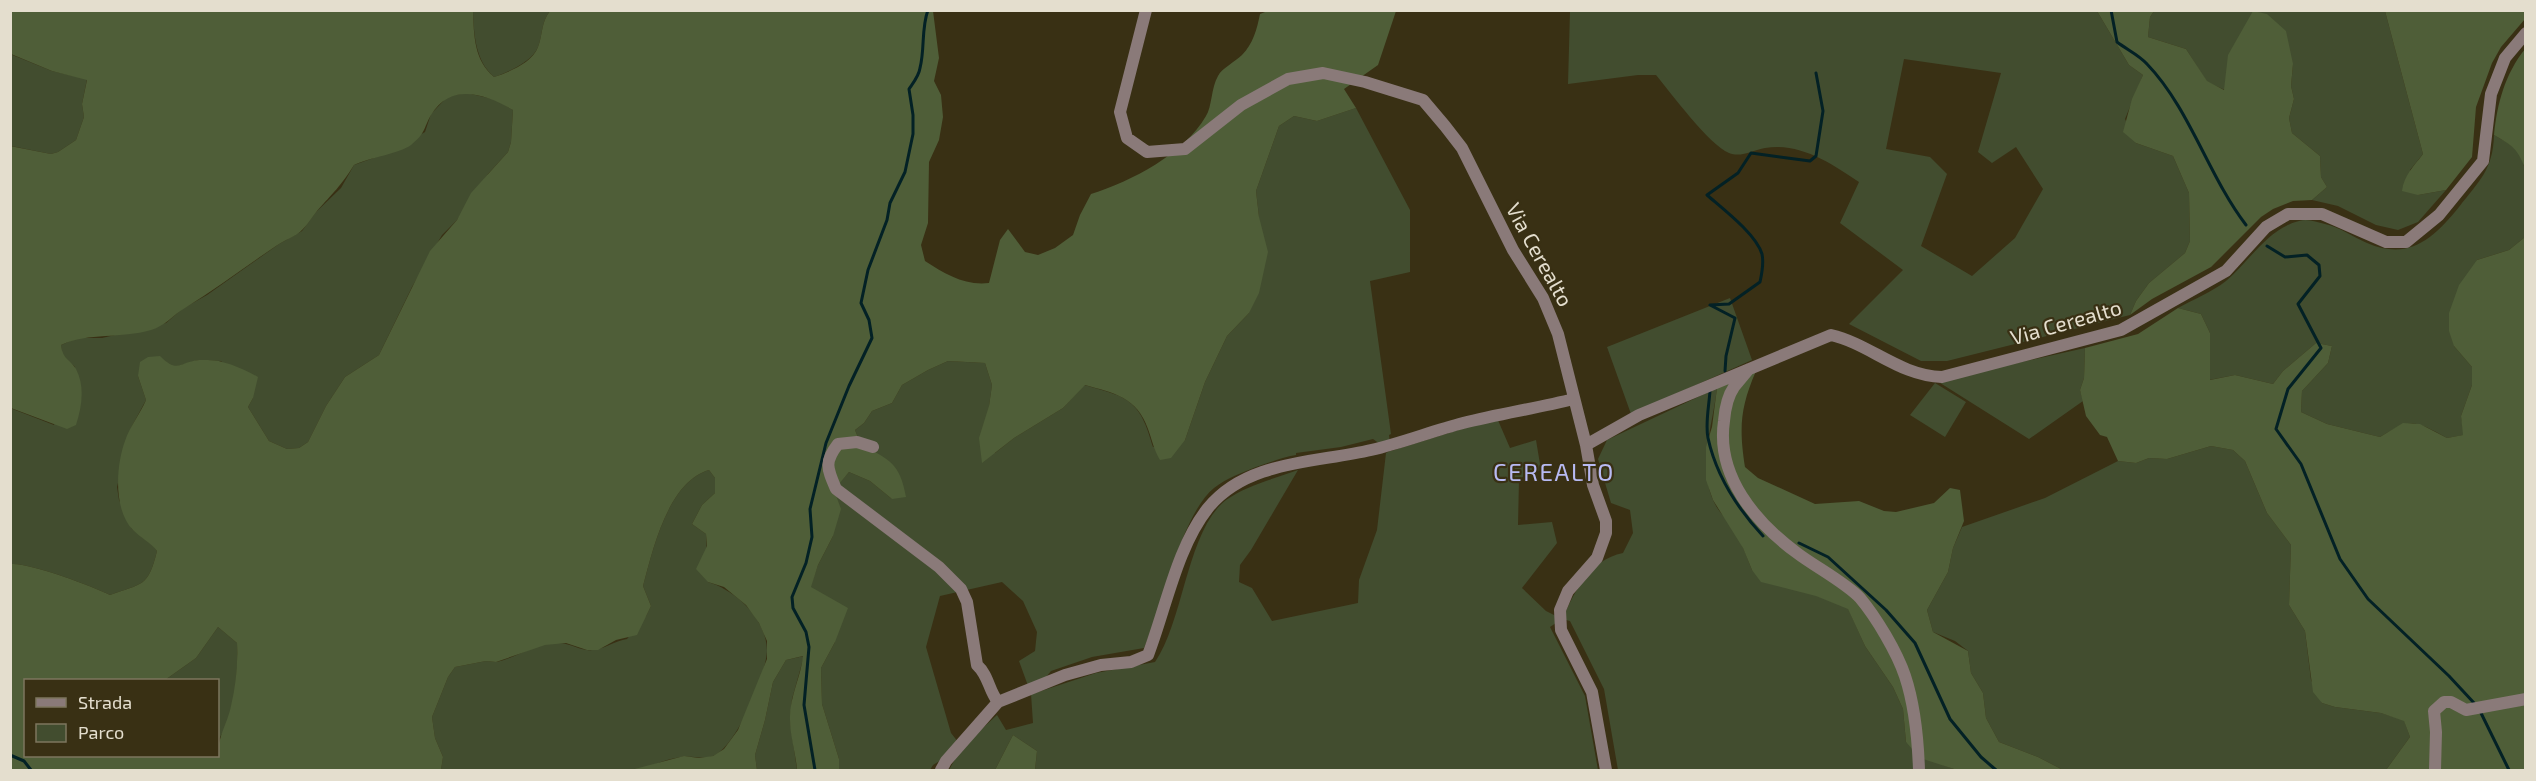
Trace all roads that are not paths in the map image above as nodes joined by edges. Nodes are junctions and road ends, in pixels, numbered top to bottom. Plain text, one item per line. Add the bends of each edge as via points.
1 (1146, 10) edge
2 (2526, 33) edge
3 (1751, 367) junction
4 (1574, 399) junction
5 (1586, 445) junction
6 (873, 447) dead end
7 (2526, 699) edge
8 (998, 702) junction
9 (941, 771) edge
10 (1606, 771) edge
11 (1919, 771) edge
12 (2435, 771) edge

1 - 4 street, Via Cerealto via 1120,112 1127,138 1148,152 1185,149 1241,105 1288,79 1323,73 1423,100 1462,148 1513,250 1543,298 1558,334
2 - 3 street, Via Cerealto via 2505,58 2491,94 2483,160 2439,215 2406,242 2386,242 2322,214 2288,214 2266,227 2226,271 2121,330 1942,377 1912,373 1845,338 1831,335
3 - 5 street, Via Cerealto via 1639,415
3 - 11 street via 1734,387 1726,405 1723,453 1730,477 1759,520 1795,552 1858,597 1882,631 1905,676
4 - 5 street, Via Cerealto
4 - 8 street via 1248,477 1224,492 1191,534 1148,655 1065,675
5 - 10 street, Via Cerealto via 1606,533 1597,558 1568,591 1560,610 1561,630 1592,692
6 - 8 street via 857,442 838,444 828,457 828,471 836,489 939,567 961,589 967,602 977,665 986,673 989,691
7 - 12 street via 2466,710 2451,702 2439,706 2433,711
8 - 9 street via 946,760

